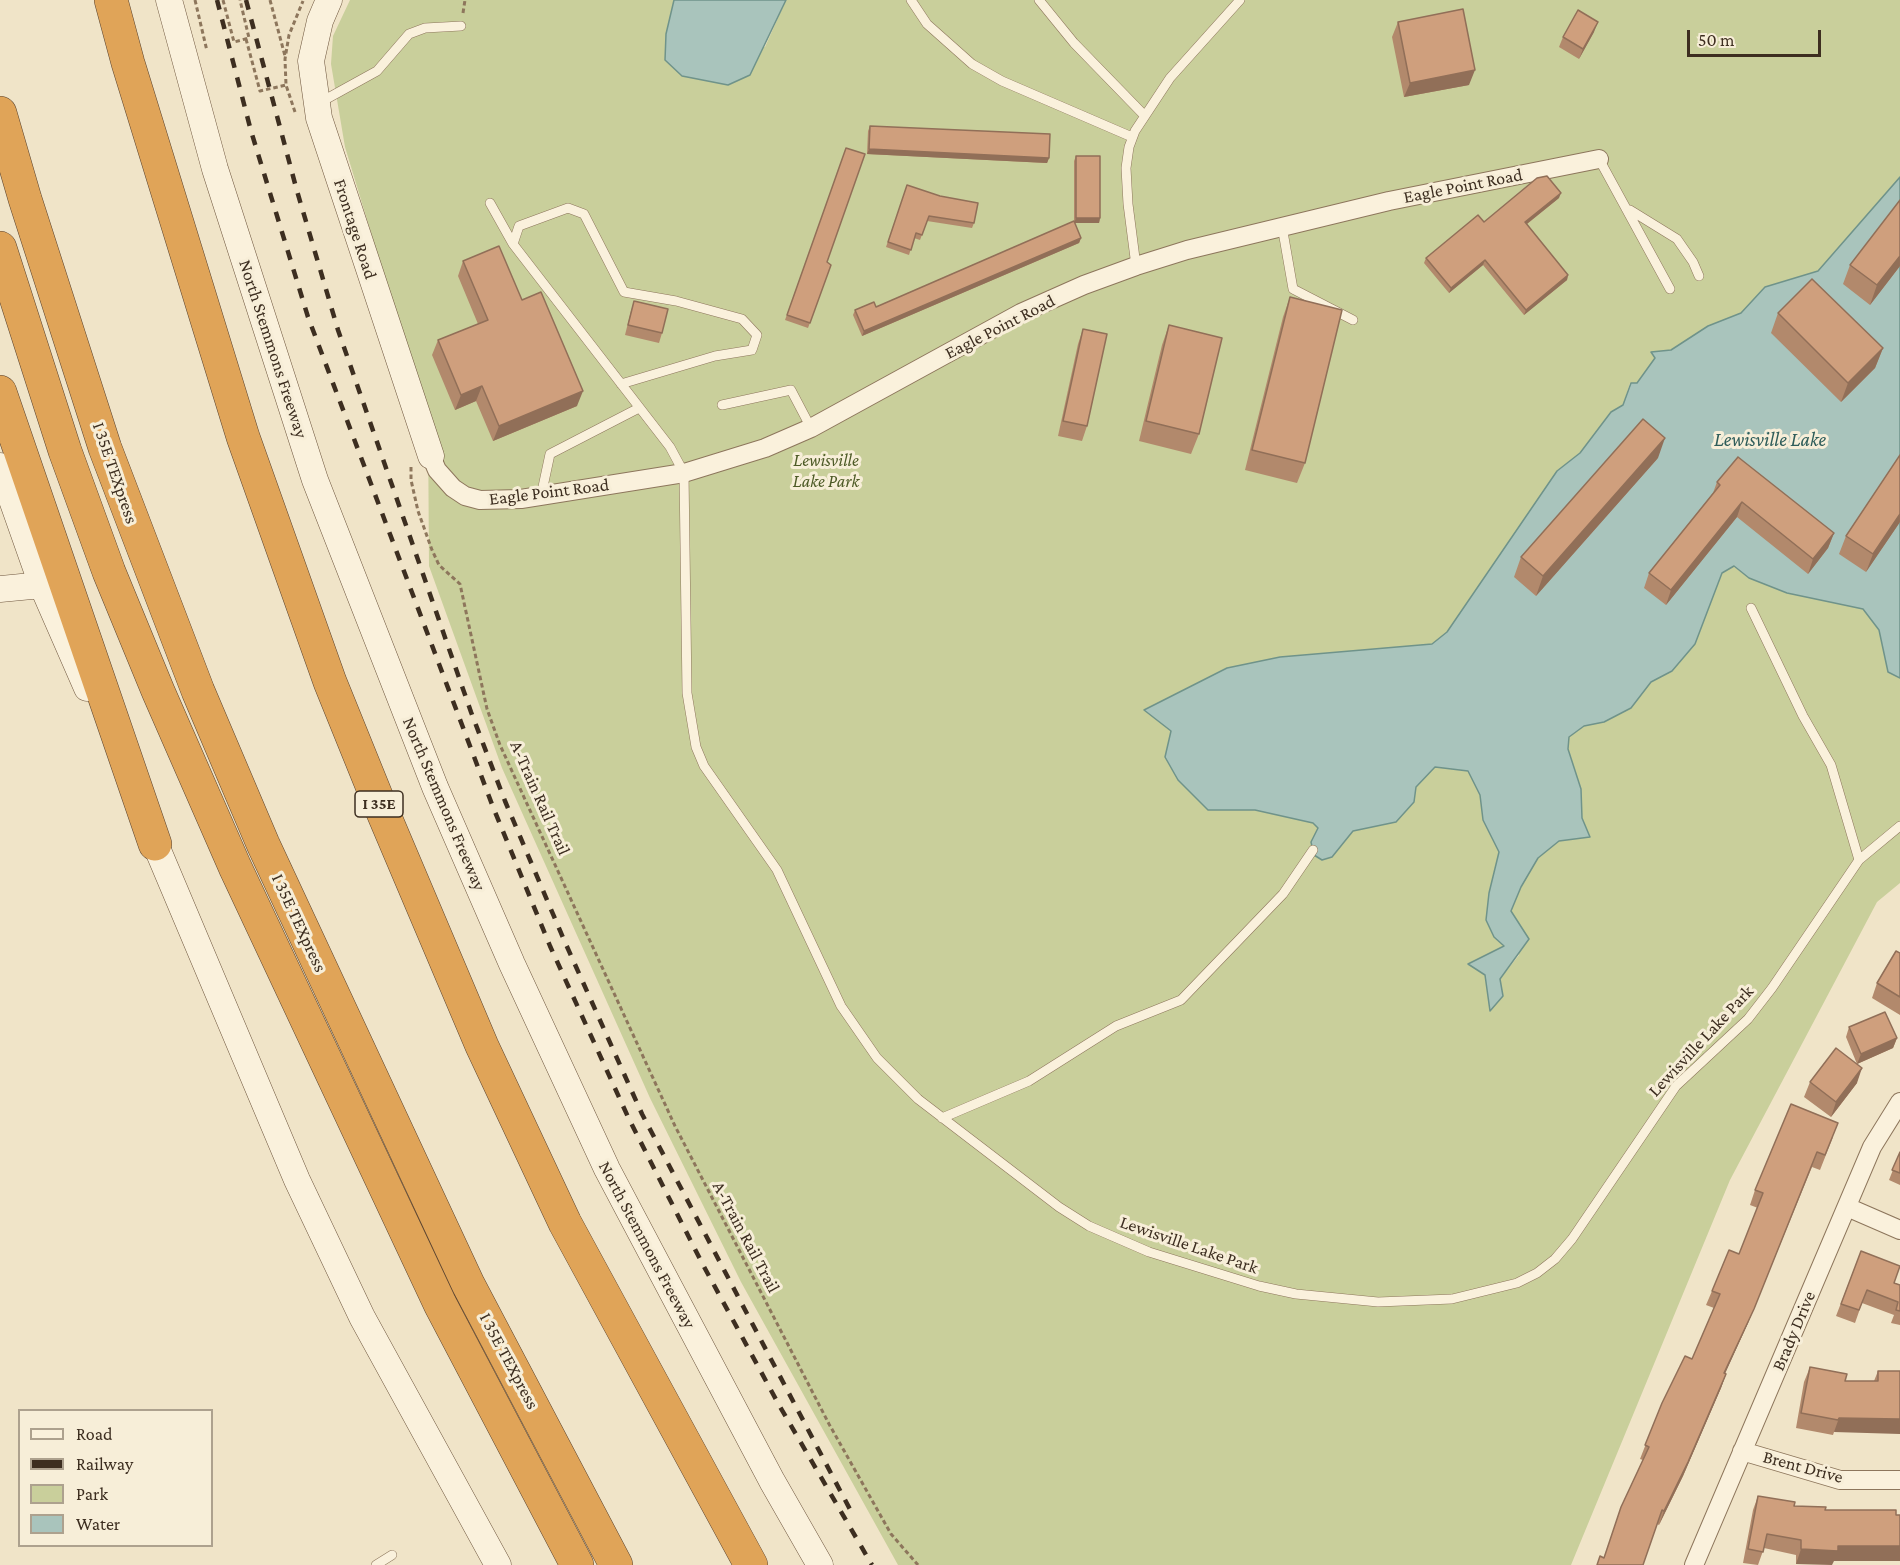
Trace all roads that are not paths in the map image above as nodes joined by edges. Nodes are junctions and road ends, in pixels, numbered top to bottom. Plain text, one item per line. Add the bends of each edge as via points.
1 (111, 0) edge
2 (169, 0) edge
3 (911, 0) edge
4 (1039, 0) edge
5 (1240, 0) edge
6 (319, 3) edge
7 (461, 26) dead end
8 (306, 110) junction
9 (0, 113) edge
10 (1143, 114) junction
11 (1132, 137) junction
12 (1599, 159) joint
13 (490, 203) dead end
14 (1628, 209) junction
15 (1282, 226) junction
16 (513, 244) junction
17 (0, 248) edge
18 (1136, 266) junction
19 (1699, 276) dead end
20 (1670, 289) dead end
21 (1353, 320) dead end
22 (621, 384) junction
23 (0, 392) edge
24 (722, 405) dead end
25 (639, 408) junction
26 (811, 428) junction
27 (421, 457) joint
28 (0, 466) edge
29 (684, 473) junction
30 (541, 496) junction
31 (42, 585) junction
32 (0, 589) edge
33 (1751, 608) dead end
34 (1900, 826) edge
35 (155, 843) junction
36 (1313, 850) dead end
37 (1859, 860) junction
38 (1900, 1102) edge
39 (942, 1118) junction
40 (1847, 1207) junction
41 (1900, 1230) edge
42 (1742, 1451) junction
43 (1900, 1480) edge
44 (392, 1555) dead end
45 (376, 1565) edge
46 (498, 1565) edge
47 (577, 1565) edge
48 (616, 1565) edge
49 (752, 1565) edge
50 (820, 1565) edge
51 (1694, 1565) edge

1 - 49 highway, I 35E via 243,437 330,682 379,803 482,1046 565,1223
2 - 50 main road, North Stemmons Freeway via 215,169 315,480 435,787 607,1169
3 - 11 lane via 927,24 972,64 1002,81
4 - 10 lane via 1074,43
5 - 10 lane
6 - 8 main road, Frontage Road
7 - 8 lane via 425,28 410,34 377,72
8 - 27 main road, Frontage Road via 324,135
9 - 48 highway, I 35E TEXpress via 105,448 149,567 262,843 468,1284
10 - 11 lane
11 - 18 lane via 1126,178
12 - 14 lane
12 - 15 street, Eagle Point Road
13 - 16 lane, Lewisville Lake Park
14 - 19 lane via 1677,239
14 - 20 lane
15 - 18 street, Eagle Point Road
15 - 21 lane via 1293,289
16 - 22 lane, Lewisville Lake Park
16 - 22 lane via 519,226 568,208 584,214 624,292 676,301 742,320 757,335 752,350 715,356
17 - 47 highway via 109,573 171,722 440,1304
18 - 26 street, Eagle Point Road via 1021,313
22 - 25 lane, Lewisville Lake Park
23 - 35 highway
24 - 26 lane via 791,390
25 - 29 lane, Lewisville Lake Park via 670,447
25 - 30 lane via 550,454
26 - 29 street, Eagle Point Road via 765,448
27 - 30 street, Eagle Point Road via 465,496 480,500
28 - 31 main road
29 - 30 street, Eagle Point Road
29 - 39 lane, Lewisville Lake Park via 687,693 690,723 704,766 777,870 841,1006 858,1032 895,1078
31 - 32 main road
31 - 35 main road
33 - 37 lane via 1831,765
34 - 37 lane, Lewisville Lake Park
35 - 46 main road via 297,1180 362,1317
36 - 39 lane via 1283,894 1181,1000 1116,1026 1029,1081
37 - 39 lane, Lewisville Lake Park via 1748,1019 1697,1064 1666,1100 1572,1239 1537,1273 1507,1286 1452,1299 1378,1302 1296,1294 1217,1274 1149,1252 1089,1226 1051,1202
38 - 40 street, Brady Drive via 1872,1147
40 - 41 street
40 - 42 street, Brady Drive
42 - 43 street, Brent Drive via 1840,1480
42 - 51 street, Brady Drive
44 - 45 lane

